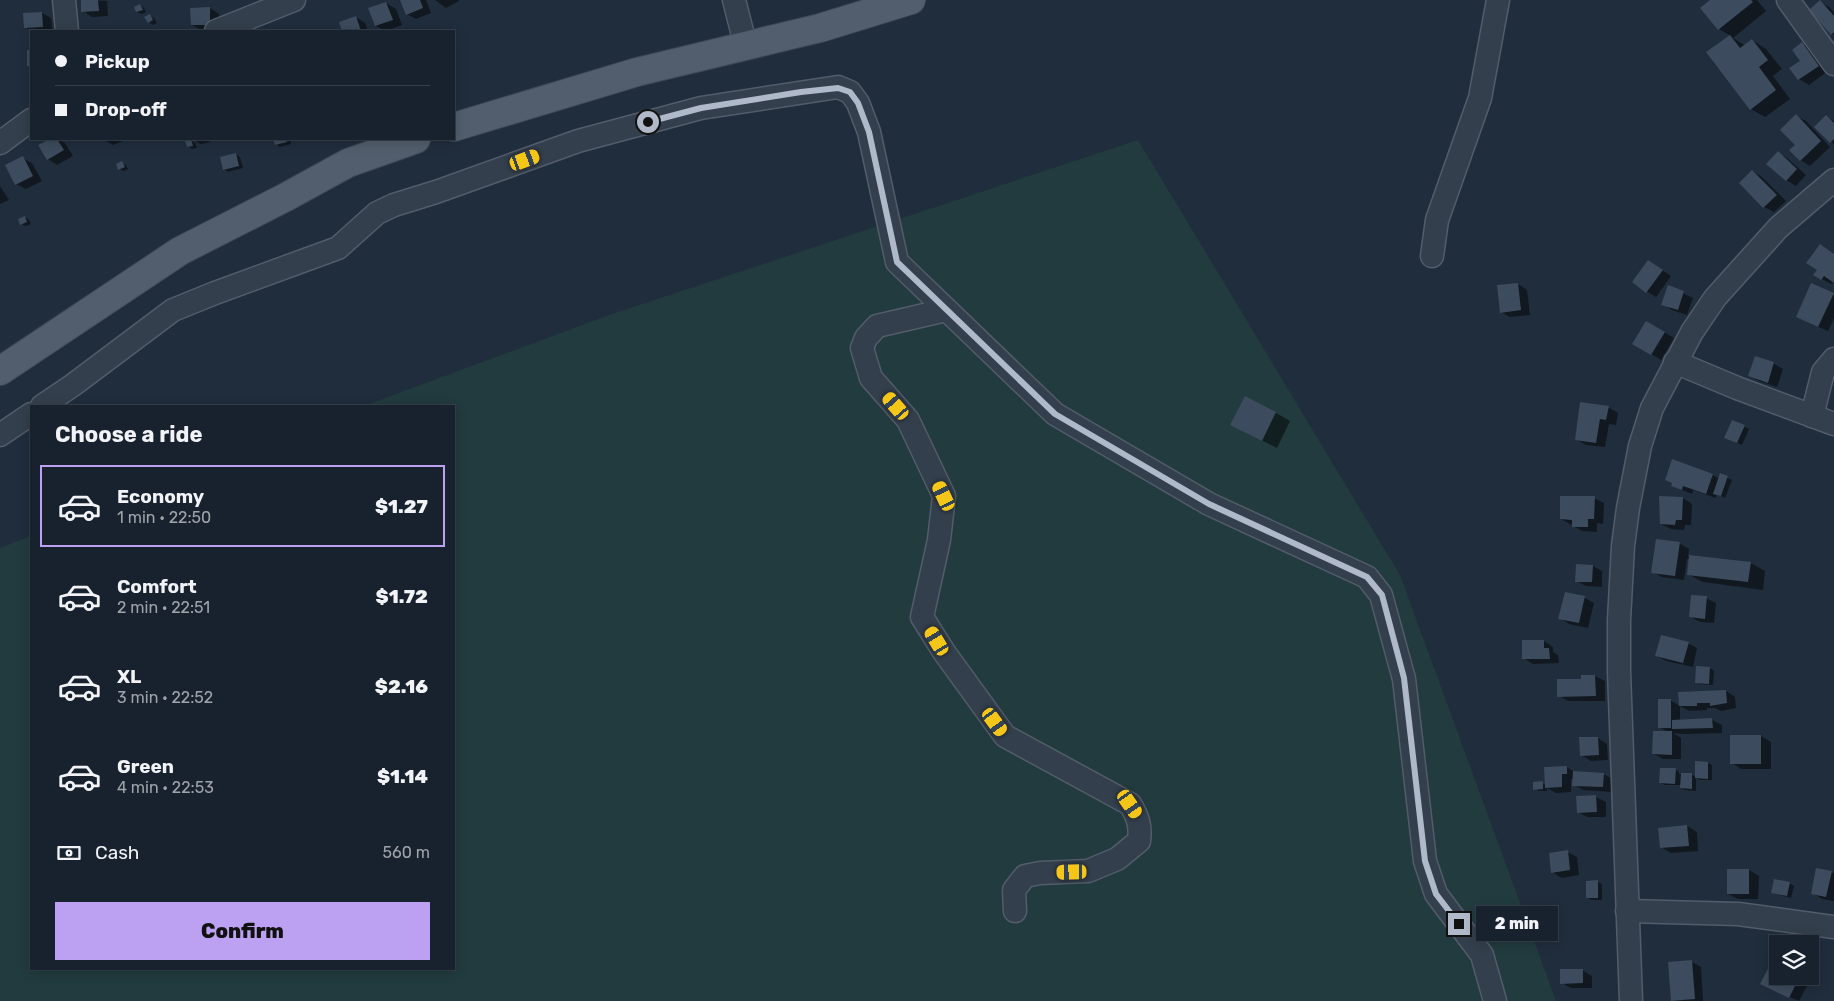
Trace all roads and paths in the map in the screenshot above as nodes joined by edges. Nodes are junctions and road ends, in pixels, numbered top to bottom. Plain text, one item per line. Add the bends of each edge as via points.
1 (64, 0) edge
2 (294, 0) edge
3 (734, 0) edge
4 (910, 0) edge
5 (1498, 0) edge
6 (1788, 0) edge
7 (67, 30) edge
8 (219, 30) edge
9 (746, 47) junction
10 (1834, 64) edge
11 (30, 121) edge
12 (455, 127) edge
13 (413, 140) edge
14 (0, 142) edge
15 (1834, 180) edge
16 (1432, 256) dead end
17 (946, 310) junction
18 (1834, 359) edge
19 (1675, 362) junction
20 (0, 371) edge
21 (44, 405) edge
22 (30, 415) edge
23 (1812, 416) junction
24 (1834, 424) edge
25 (0, 435) edge
26 (1015, 911) dead end
27 (1627, 911) junction
28 (1834, 927) edge
29 (1495, 1001) edge
30 (1631, 1001) edge

1 - 7 street
2 - 8 street
3 - 9 street
4 - 9 main road
5 - 16 street via 1480,98 1437,220
6 - 10 street
9 - 12 main road via 637,72
11 - 14 street
13 - 20 main road via 348,163 180,251
15 - 19 street via 1778,228 1741,267 1715,298
17 - 21 street via 897,262 869,132 858,103 850,92 838,88 691,110 578,141 394,205 377,212 338,248 173,310
17 - 26 street via 877,326 862,348 871,378 908,420 944,496 922,617 1005,736 1130,804 1141,826 1139,841 1117,859 1088,872 1040,872 1026,876 1014,890
17 - 29 street via 1055,414 1209,504 1367,577 1382,595 1404,678 1425,861 1436,894 1482,955
18 - 23 street via 1823,372
19 - 23 street
19 - 27 street via 1652,408 1640,446 1623,546 1619,671
22 - 25 street
23 - 24 street
27 - 28 street via 1738,914
27 - 30 street

